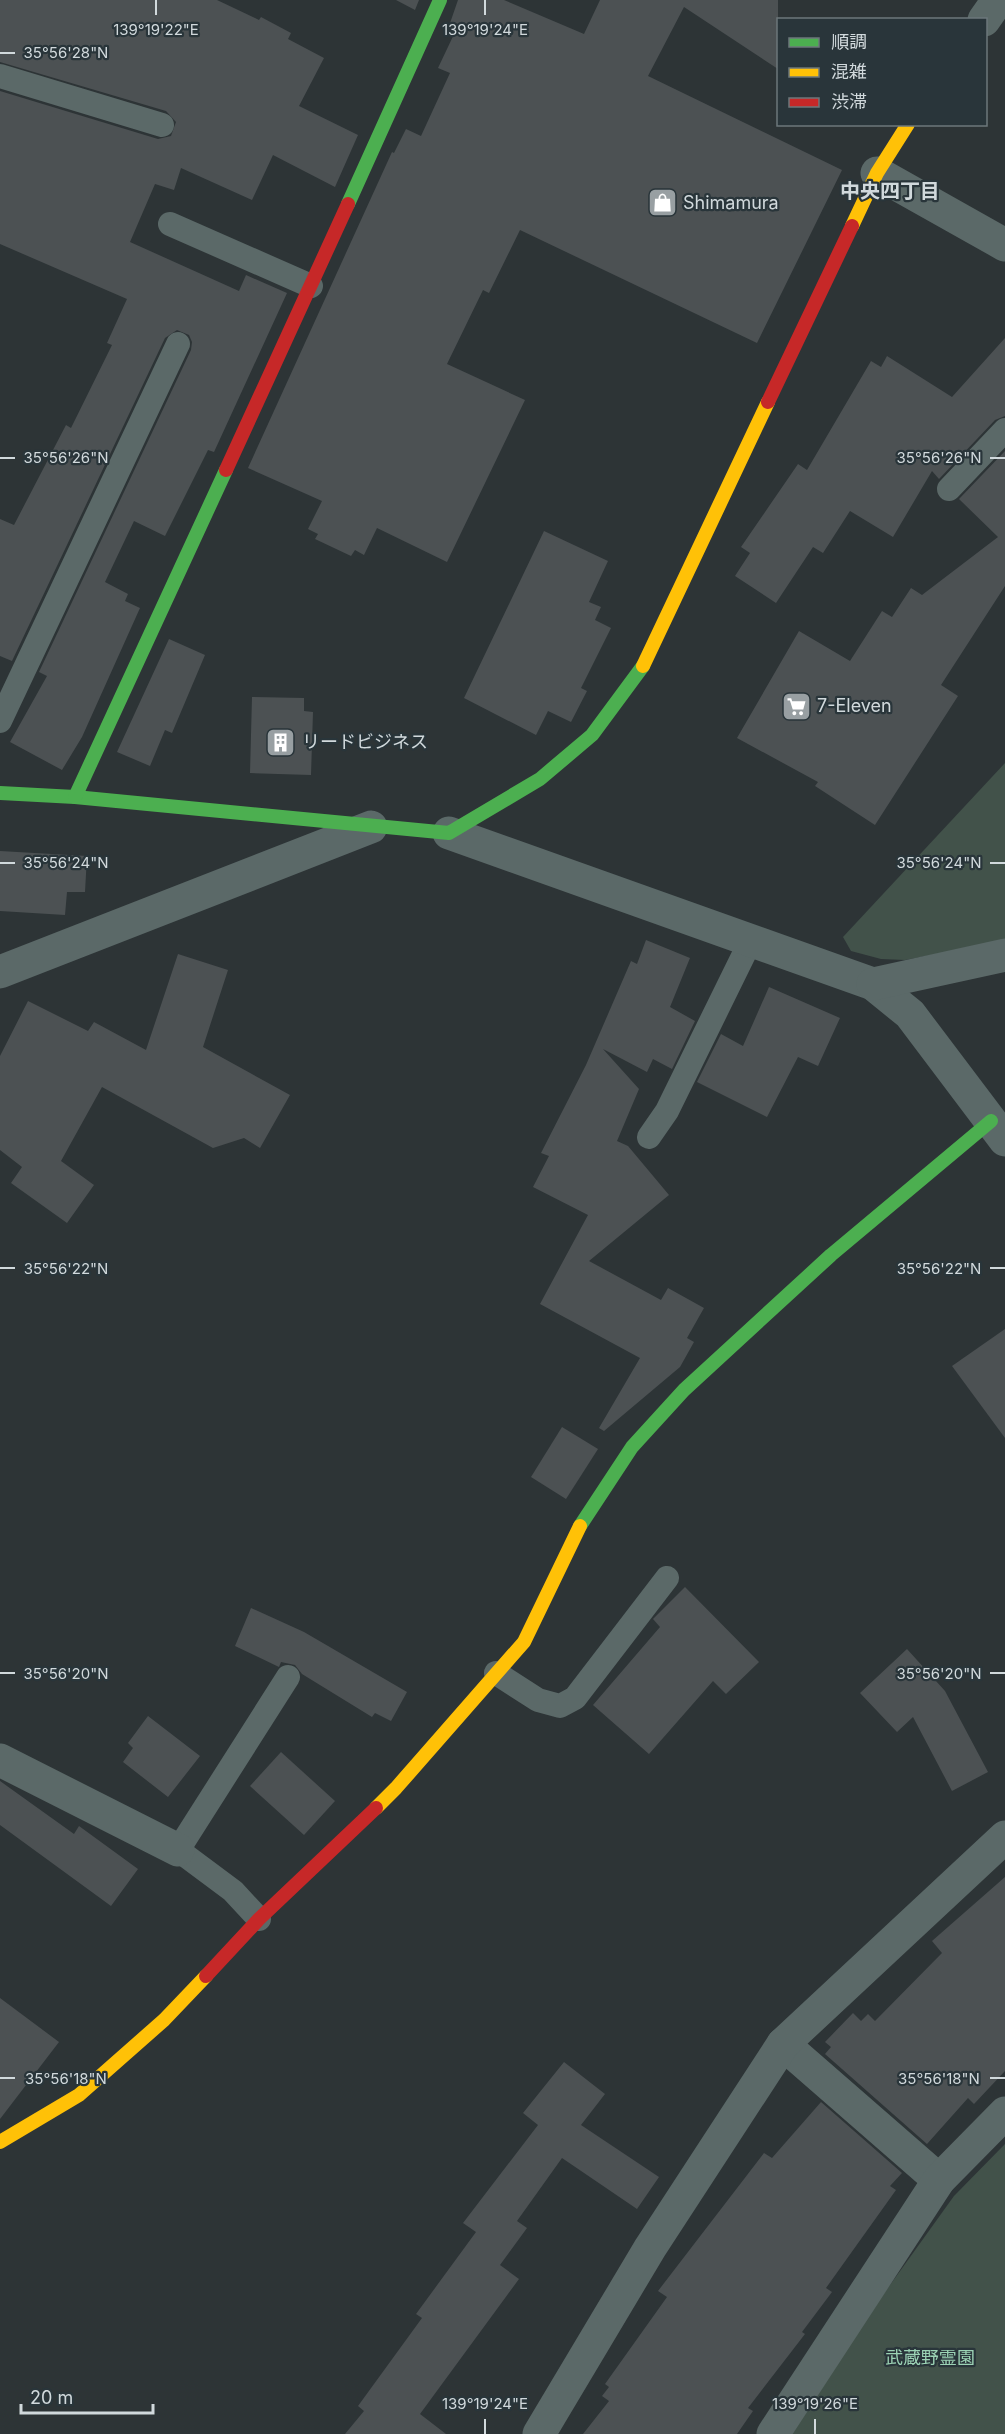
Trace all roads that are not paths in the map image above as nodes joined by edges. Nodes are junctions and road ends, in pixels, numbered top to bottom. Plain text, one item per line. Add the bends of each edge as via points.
1 (440, 0) edge
2 (998, 0) edge
3 (985, 18) edge
4 (0, 76) edge
5 (162, 125) dead end
6 (907, 126) edge
7 (877, 173) junction
8 (170, 224) dead end
9 (1005, 245) edge
10 (311, 286) junction
11 (178, 344) dead end
12 (1005, 430) edge
13 (949, 489) dead end
14 (0, 721) edge
15 (0, 793) edge
16 (75, 797) junction
17 (371, 827) junction
18 (450, 833) junction
19 (750, 942) junction
20 (1005, 956) edge
21 (0, 972) edge
22 (873, 984) junction
23 (997, 1120) edge
24 (649, 1137) dead end
25 (666, 1578) dead end
26 (496, 1673) junction
27 (288, 1677) dead end
28 (0, 1760) edge
29 (1005, 1837) edge
30 (178, 1850) junction
31 (259, 1919) junction
32 (783, 2044) junction
33 (1005, 2113) edge
34 (0, 2142) edge
35 (939, 2180) junction
36 (539, 2434) edge
37 (773, 2434) edge

1 - 10 street
2 - 3 street
4 - 5 lane
6 - 7 street
7 - 9 street
7 - 18 street via 645,663 592,735 540,779
8 - 10 lane
10 - 16 street
11 - 14 lane
12 - 13 lane
15 - 16 street
16 - 17 street
17 - 18 street
17 - 21 street
18 - 19 street
19 - 22 street
19 - 24 lane via 667,1111
20 - 22 street
22 - 23 street via 910,1014
23 - 26 street via 831,1256 684,1390 632,1447 580,1525 524,1642
25 - 26 lane via 575,1698 560,1706 538,1700
26 - 31 street via 396,1788
27 - 30 lane
28 - 30 street
29 - 32 street
30 - 31 lane via 233,1891
31 - 34 street via 164,2020 80,2096
32 - 35 street
32 - 36 street via 657,2238
33 - 35 street
35 - 37 street

